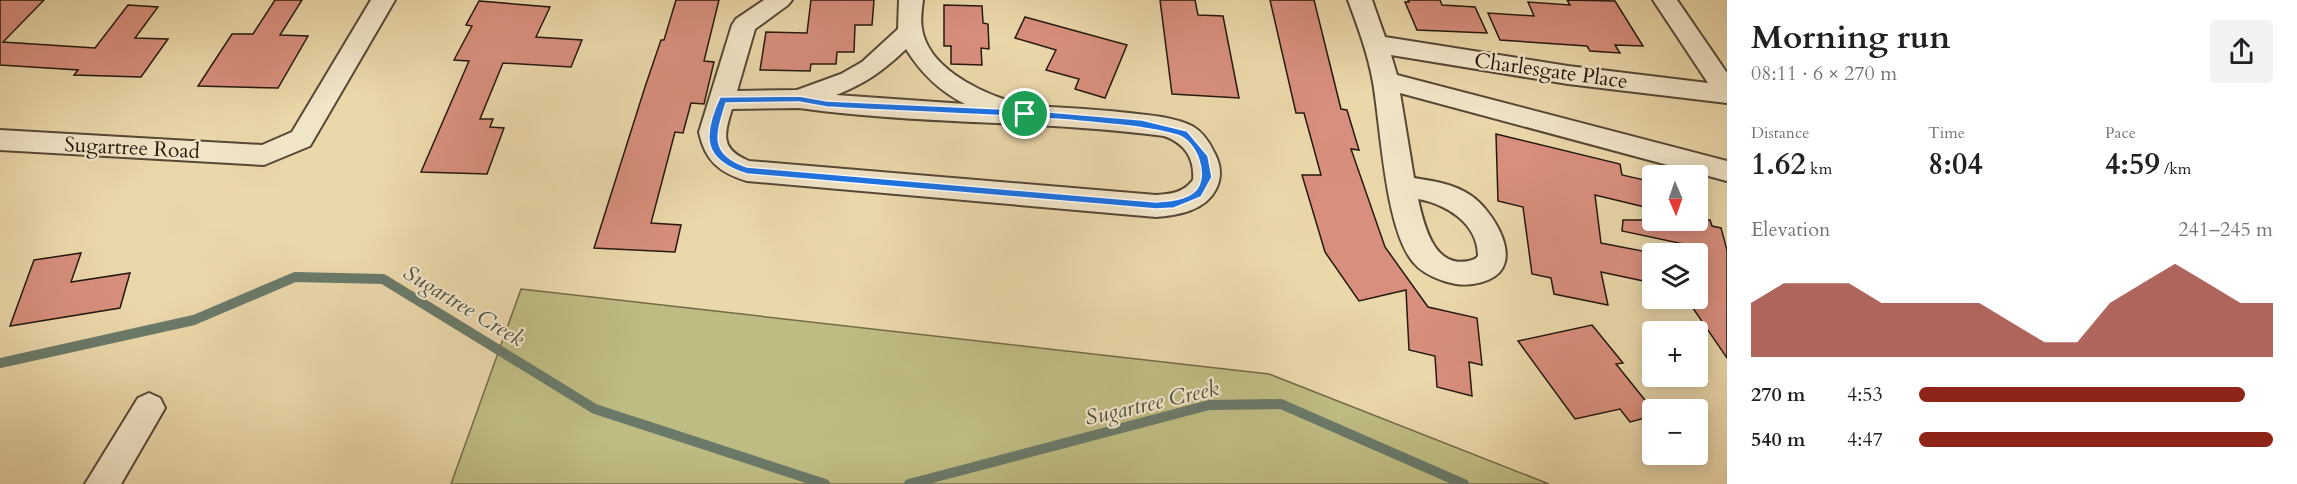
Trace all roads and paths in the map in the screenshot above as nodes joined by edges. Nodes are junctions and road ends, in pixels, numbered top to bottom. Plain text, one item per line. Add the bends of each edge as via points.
1 (383, 0) edge
2 (780, 0) edge
3 (911, 0) edge
4 (1360, 0) edge
5 (1665, 0) edge
6 (910, 31) junction
7 (1375, 44) junction
8 (1386, 81) junction
9 (1727, 93) edge
10 (799, 99) junction
11 (723, 100) junction
12 (1025, 114) junction
13 (0, 140) edge
14 (1727, 171) edge
15 (1402, 186) dead end
16 (149, 408) dead end
17 (102, 484) edge

1 - 13 street, Sugartree Road via 301,139 264,155
2 - 11 street via 744,25
3 - 6 street
4 - 7 street
5 - 9 street
6 - 10 street via 871,68
6 - 12 street via 922,55 949,84 975,100
7 - 8 street
7 - 9 street, Charlesgate Place via 1568,75
8 - 14 street, Charlesgate Place
8 - 15 street
10 - 11 street
10 - 12 street via 932,111
11 - 12 street via 712,132 714,148 728,164 747,171 1156,206 1174,205 1198,194 1207,177 1204,156 1184,133 1142,123
16 - 17 street

